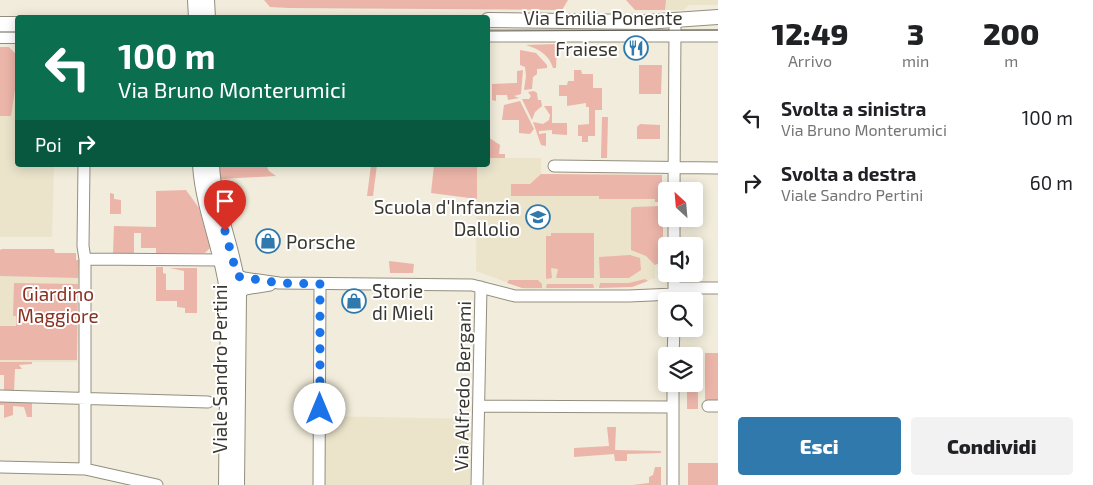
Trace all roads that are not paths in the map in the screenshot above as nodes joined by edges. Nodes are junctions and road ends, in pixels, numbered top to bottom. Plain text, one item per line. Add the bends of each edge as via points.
1 (195, 0) edge
2 (207, 0) edge
3 (196, 15) edge
4 (208, 15) edge
5 (718, 17) edge
6 (490, 20) edge
7 (675, 21) junction
8 (0, 24) edge
9 (15, 24) edge
10 (0, 36) edge
11 (15, 36) edge
12 (490, 36) edge
13 (676, 36) junction
14 (718, 36) edge
15 (554, 166) dead end
16 (84, 167) edge
17 (200, 167) edge
18 (212, 167) edge
19 (674, 167) junction
20 (718, 168) edge
21 (674, 182) edge
22 (85, 259) junction
23 (221, 260) junction
24 (237, 275) junction
25 (279, 283) junction
26 (320, 284) junction
27 (481, 287) junction
28 (718, 288) edge
29 (689, 292) edge
30 (239, 294) junction
31 (658, 295) edge
32 (673, 392) edge
33 (0, 396) edge
34 (85, 398) junction
35 (208, 402) dead end
36 (479, 406) junction
37 (673, 407) junction
38 (0, 467) edge
39 (84, 469) junction
40 (157, 485) edge
41 (226, 485) edge
42 (237, 485) edge
43 (319, 485) edge
44 (478, 485) edge
45 (672, 485) edge

1 - 3 main road
2 - 4 main road
5 - 7 main road, Via Emilia Ponente
6 - 7 main road, Via Emilia Ponente
7 - 13 street
8 - 9 main road
10 - 11 main road
12 - 13 street, Via Emilia Ponente
13 - 14 street, Via Emilia Ponente
13 - 19 street
15 - 19 street
16 - 22 street
17 - 23 main road, Viale Sandro Pertini
18 - 24 main road, Viale Sandro Pertini via 216,196
19 - 20 street
19 - 21 street
22 - 23 street
22 - 34 street
23 - 41 main road, Viale Sandro Pertini via 228,307
24 - 25 street
24 - 30 main road, Viale Sandro Pertini
25 - 26 street
25 - 30 street via 245,289
26 - 27 street
26 - 43 street
27 - 31 street via 515,296
27 - 36 street, Via Alfredo Bergami
28 - 29 street
30 - 42 main road, Viale Sandro Pertini
32 - 37 street
33 - 34 street
34 - 35 street
34 - 39 street
36 - 37 street
36 - 44 street, Via Alfredo Bergami
37 - 45 street
38 - 39 street
39 - 40 street

